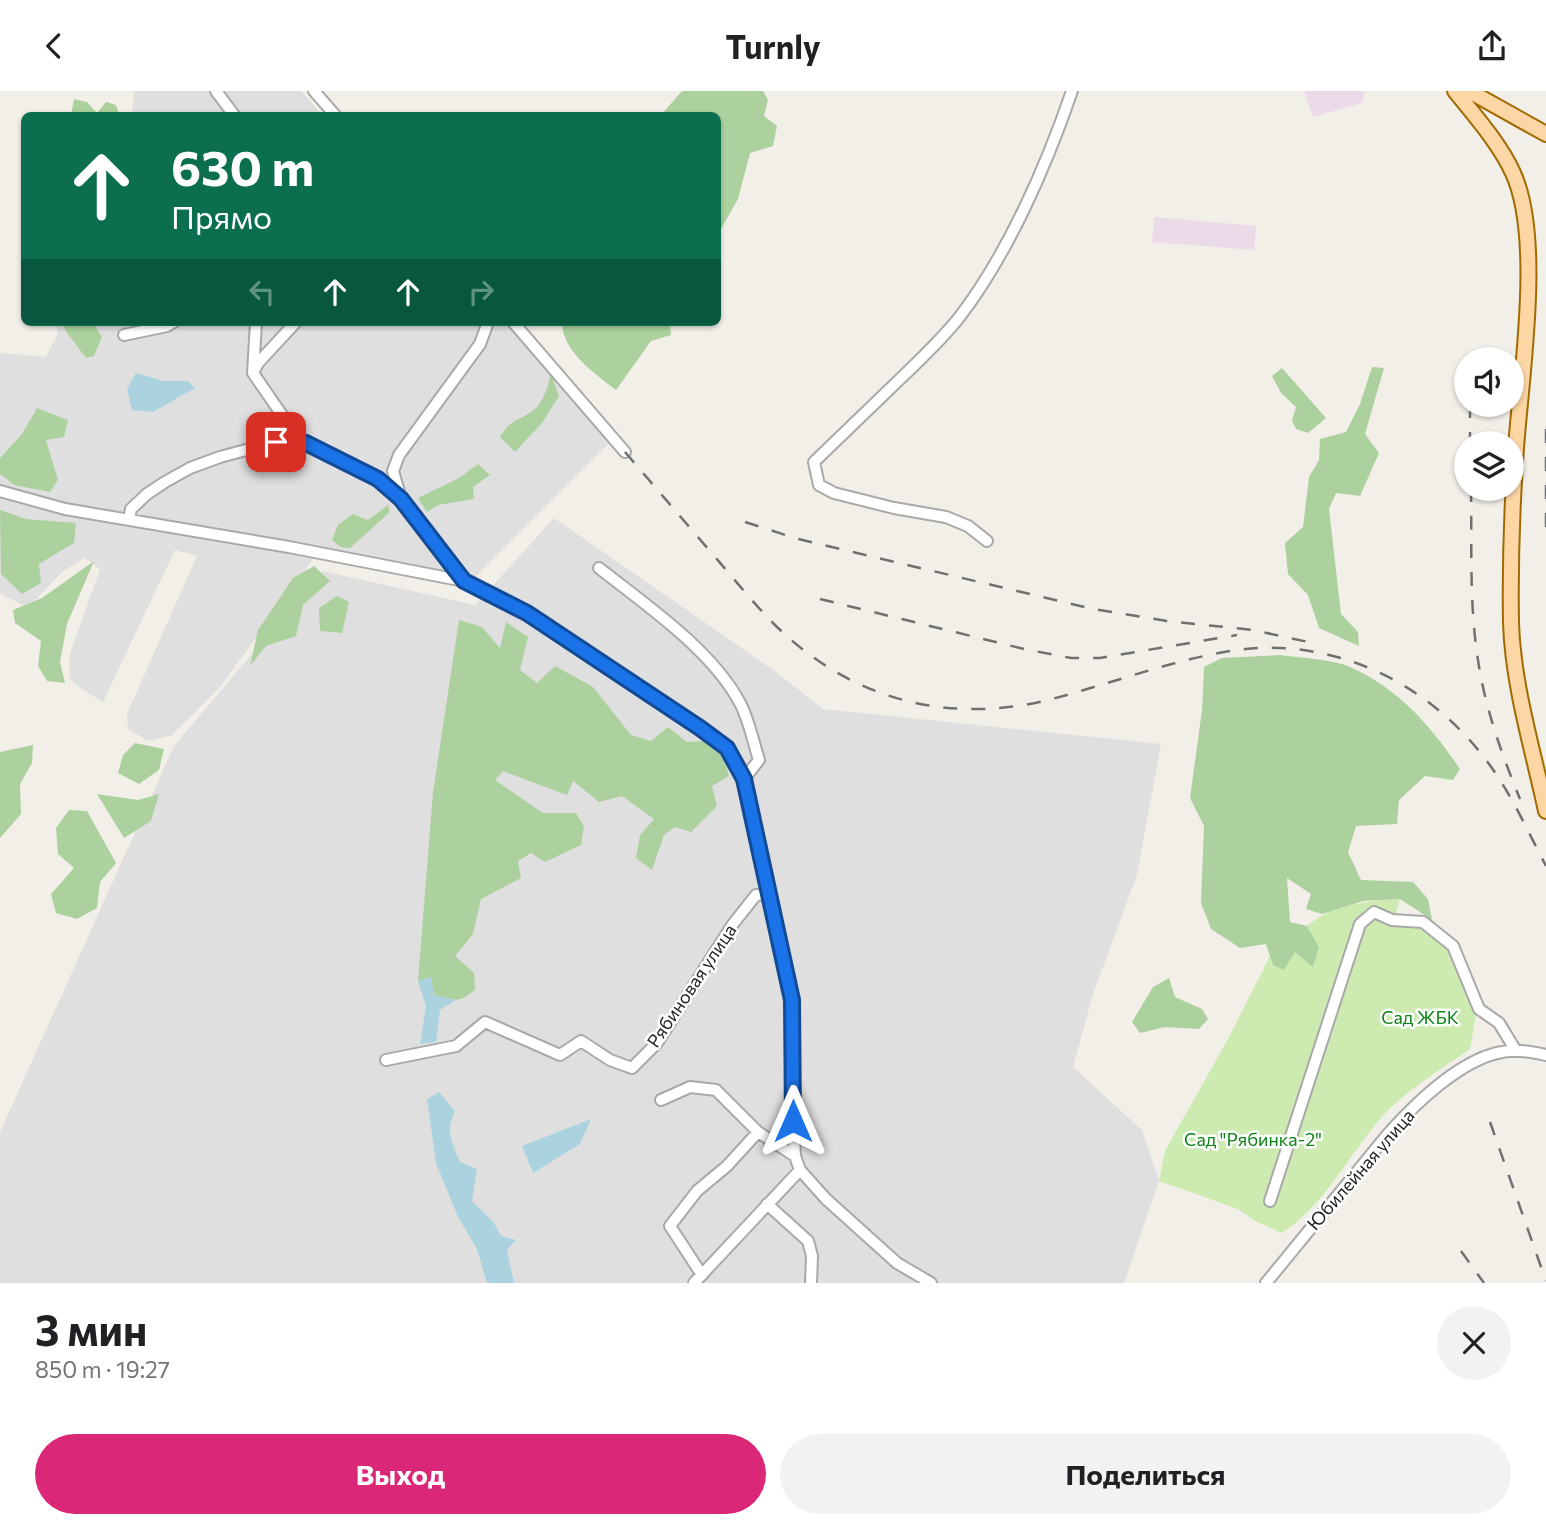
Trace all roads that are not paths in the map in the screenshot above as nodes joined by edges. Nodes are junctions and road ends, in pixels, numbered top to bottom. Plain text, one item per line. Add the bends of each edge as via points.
1 (216, 91) edge
2 (314, 91) edge
3 (1072, 91) edge
4 (1455, 91) edge
5 (1469, 91) edge
6 (232, 112) edge
7 (332, 112) edge
8 (1546, 134) edge
9 (167, 326) edge
10 (256, 326) edge
11 (292, 326) edge
12 (487, 326) edge
13 (516, 326) edge
14 (124, 335) dead end
15 (253, 373) junction
16 (276, 442) junction
17 (625, 452) dead end
18 (0, 491) edge
19 (401, 499) junction
20 (129, 520) junction
21 (987, 541) dead end
22 (600, 568) dead end
23 (464, 581) junction
24 (744, 779) junction
25 (1546, 811) edge
26 (768, 894) junction
27 (1516, 1051) junction
28 (1546, 1055) edge
29 (386, 1060) dead end
30 (660, 1100) dead end
31 (758, 1132) junction
32 (795, 1156) junction
33 (800, 1170) junction
34 (1270, 1201) dead end
35 (767, 1204) junction
36 (698, 1279) edge
37 (929, 1282) edge
38 (811, 1283) edge
39 (1266, 1283) edge

1 - 6 street
2 - 7 street
3 - 21 street via 1011,233 957,319 814,462 818,485 834,493 946,517
4 - 25 main road via 1504,156 1522,202 1528,253 1513,484 1511,623 1516,670
5 - 8 main road
9 - 14 street
10 - 15 street
11 - 15 street
12 - 19 street via 480,344 399,456 393,471
13 - 17 street
15 - 16 street via 284,418
16 - 19 street via 306,443 378,479
16 - 20 street via 220,457 165,481 131,509
18 - 20 street
19 - 23 street
20 - 23 street
22 - 24 street via 723,676 741,705 759,759
23 - 24 street via 527,613 700,728 727,748
24 - 26 street
26 - 29 street, Рябиновая улица via 756,895 733,924 657,1043 632,1067 610,1060 581,1041 560,1055 485,1022 456,1046
26 - 32 street via 792,1000
27 - 28 street, Юбилейная улица
27 - 34 street via 1499,1023 1479,1009 1452,946 1423,922 1392,920 1374,912 1360,924
27 - 39 street, Юбилейная улица via 1495,1053 1460,1071 1405,1116
30 - 31 street via 690,1087 716,1090
31 - 32 street
31 - 36 street via 697,1191 670,1226
32 - 33 street
33 - 35 street
33 - 37 street via 897,1263
35 - 36 street
35 - 38 street via 808,1241

